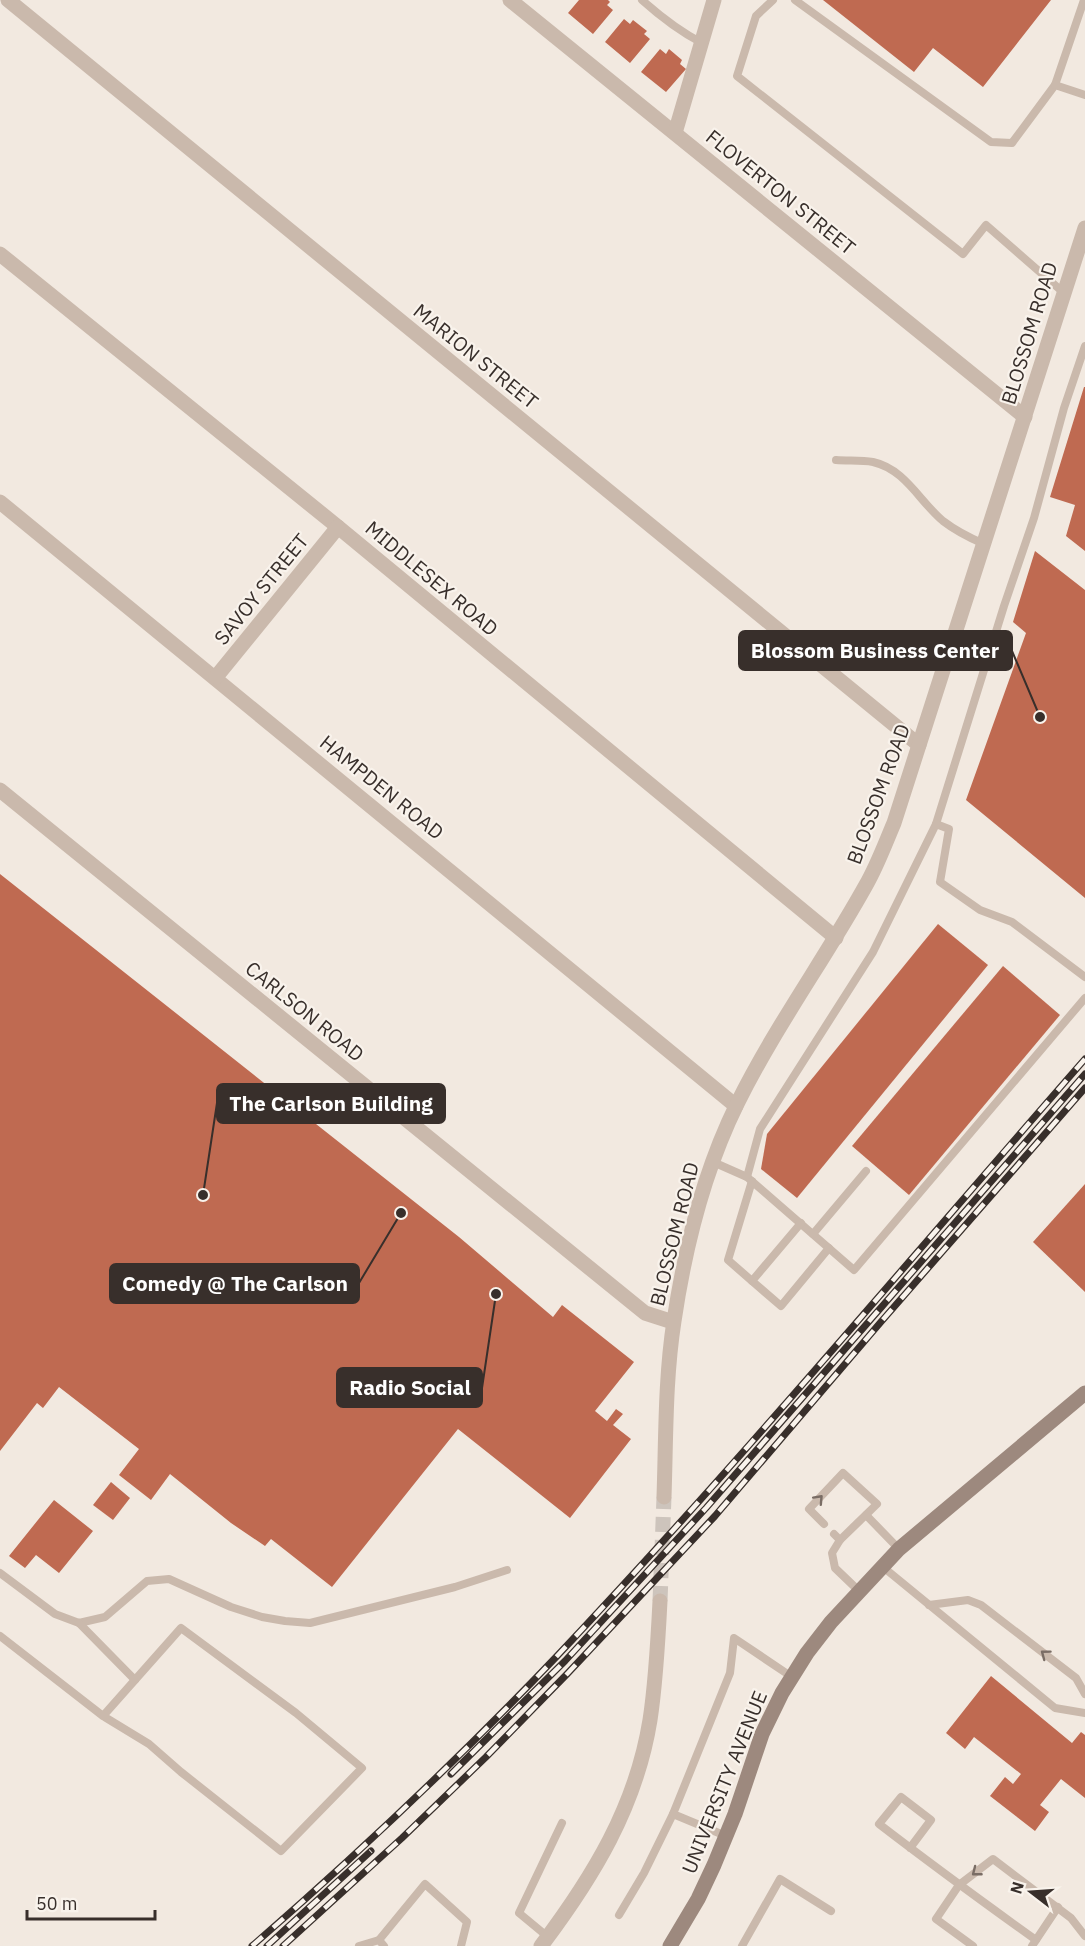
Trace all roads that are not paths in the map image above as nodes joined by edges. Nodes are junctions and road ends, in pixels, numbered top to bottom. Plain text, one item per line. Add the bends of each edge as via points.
1 (8, 0) edge
2 (510, 0) edge
3 (642, 0) edge
4 (714, 0) edge
5 (773, 0) edge
6 (795, 0) edge
7 (1084, 0) edge
8 (702, 43) junction
9 (1055, 85) junction
10 (1085, 95) edge
11 (675, 133) junction
12 (1085, 228) edge
13 (0, 254) edge
14 (1064, 293) junction
15 (1085, 346) edge
16 (1025, 417) junction
17 (836, 460) dead end
18 (0, 502) edge
19 (338, 527) junction
20 (984, 544) junction
21 (216, 677) junction
22 (919, 745) junction
23 (0, 790) edge
24 (936, 824) junction
25 (836, 938) junction
26 (1085, 977) edge
27 (1085, 998) edge
28 (736, 1106) junction
29 (713, 1162) junction
30 (866, 1171) dead end
31 (750, 1179) junction
32 (801, 1223) junction
33 (813, 1234) junction
34 (830, 1248) junction
35 (752, 1281) junction
36 (674, 1322) junction
37 (1085, 1393) edge
38 (664, 1497) tunnel mouth
39 (867, 1515) junction
40 (824, 1524) dead end
41 (899, 1549) junction
42 (883, 1567) junction
43 (507, 1570) dead end
44 (0, 1573) edge
45 (859, 1591) junction
46 (660, 1601) tunnel mouth
47 (929, 1605) junction
48 (79, 1623) junction
49 (0, 1636) edge
50 (792, 1677) junction
51 (135, 1680) junction
52 (1085, 1694) edge
53 (1085, 1713) edge
54 (103, 1716) junction
55 (673, 1814) junction
56 (562, 1823) dead end
57 (726, 1836) junction
58 (910, 1848) junction
59 (959, 1885) junction
60 (1058, 1907) junction
61 (831, 1911) dead end
62 (619, 1915) dead end
63 (1085, 1936) edge
64 (545, 1941) edge
65 (382, 1943) edge
66 (1034, 1943) edge
67 (359, 1946) edge
68 (461, 1946) edge
69 (670, 1946) edge
70 (742, 1946) edge
71 (973, 1946) edge

1 - 22 street, MARION STREET
2 - 11 street, FLOVERTON STREET
3 - 8 lane via 682,33
4 - 8 street
5 - 14 lane via 756,16 737,76 963,254 986,225
6 - 9 lane via 991,142 1012,143
7 - 9 lane
8 - 11 street
9 - 10 lane
11 - 16 street, FLOVERTON STREET
12 - 14 street, BLOSSOM ROAD
13 - 19 street, MIDDLESEX ROAD
14 - 16 street, BLOSSOM ROAD
15 - 24 lane
16 - 20 street, BLOSSOM ROAD
17 - 20 lane via 873,462 887,467 911,485 943,521
18 - 21 street, HAMPDEN ROAD
19 - 21 street, SAVOY STREET
19 - 25 street, MIDDLESEX ROAD
20 - 22 street, BLOSSOM ROAD
21 - 28 street, HAMPDEN ROAD
22 - 25 street, BLOSSOM ROAD via 894,823 868,882
23 - 36 street, CARLSON ROAD via 645,1314
24 - 26 lane via 949,829 940,882 980,910 1012,922
24 - 31 lane via 873,952 760,1130
25 - 28 street, BLOSSOM ROAD via 771,1038
27 - 34 lane via 854,1270
28 - 29 street, BLOSSOM ROAD
29 - 31 lane
29 - 36 street, BLOSSOM ROAD via 690,1240
30 - 33 lane
31 - 32 lane
31 - 35 lane via 728,1260
32 - 33 lane
32 - 35 lane
33 - 34 lane
34 - 35 lane via 781,1306
36 - 38 street, BLOSSOM ROAD
37 - 41 main road, UNIVERSITY AVENUE
40 -> 39 lane via 809,1509 843,1473 876,1504
39 - 41 lane
39 - 45 lane via 837,1537 832,1553 835,1568
41 - 42 main road, UNIVERSITY AVENUE
42 - 45 main road, UNIVERSITY AVENUE
42 - 47 lane
43 - 48 lane via 310,1623 262,1617 169,1579 147,1581 105,1617
44 - 48 lane via 55,1614
45 - 50 main road, UNIVERSITY AVENUE via 831,1622
46 - 64 street via 650,1722 625,1809 603,1856
52 -> 47 lane via 1076,1678 981,1605 968,1600
47 - 53 lane via 1055,1708
48 - 51 lane
49 - 54 lane
50 - 55 lane via 734,1638 729,1673
50 - 57 main road, UNIVERSITY AVENUE via 762,1734
51 - 54 lane
51 - 54 lane via 181,1628 296,1713 362,1768 281,1851 149,1744
55 - 57 lane
55 - 62 lane
56 - 64 lane via 519,1913
57 - 69 main road, UNIVERSITY AVENUE via 698,1899
58 - 58 lane via 879,1824 901,1797 931,1821
58 - 59 lane
60 -> 59 lane via 993,1859
59 - 66 lane
59 - 71 lane via 936,1919
60 - 63 lane
60 - 66 lane
61 - 70 lane via 780,1879
65 - 67 lane
65 - 68 lane via 425,1884 467,1922

